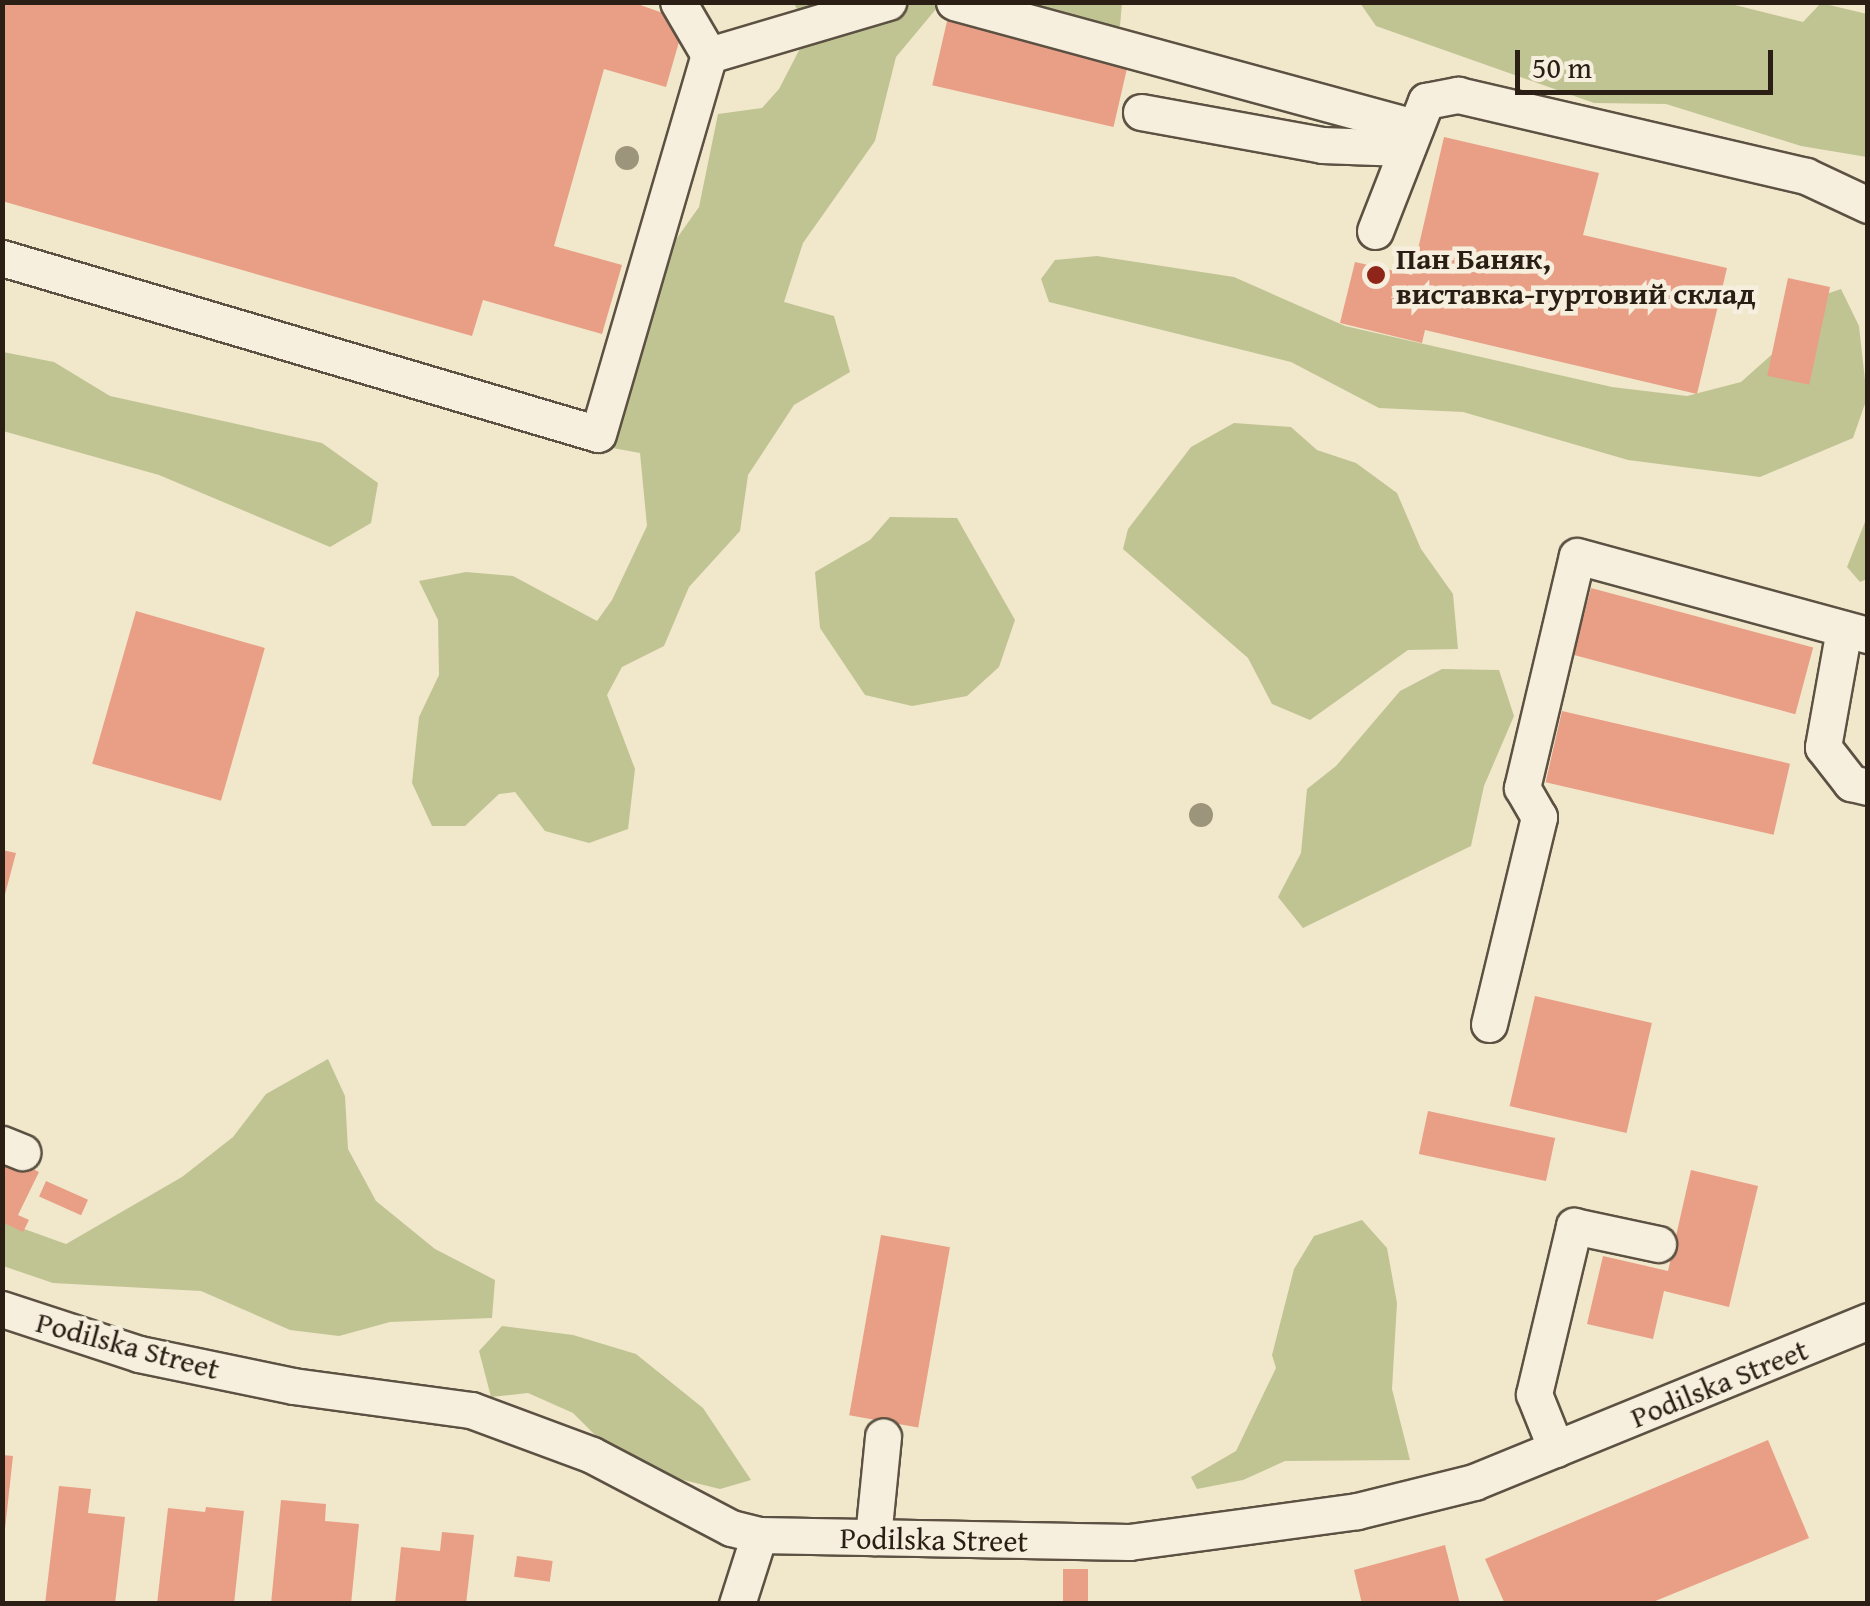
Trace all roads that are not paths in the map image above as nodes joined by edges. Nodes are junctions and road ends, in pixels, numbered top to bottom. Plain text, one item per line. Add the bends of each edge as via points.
1 (678, 2) edge
2 (888, 2) edge
3 (954, 2) edge
4 (709, 55) junction
5 (1141, 112) dead end
6 (1409, 138) junction
7 (1868, 205) edge
8 (1375, 231) dead end
9 (2, 258) edge
10 (1856, 632) edge
11 (1868, 787) edge
12 (1488, 1024) dead end
13 (1658, 1244) dead end
14 (2, 1309) edge
15 (1868, 1322) edge
16 (883, 1436) dead end
17 (1556, 1449) junction
18 (759, 1535) junction
19 (873, 1538) junction
20 (737, 1604) edge

1 - 4 street
2 - 4 street
3 - 6 street
4 - 9 street via 598,434
5 - 6 street via 1322,145
6 - 7 street via 1426,101 1458,95 1806,176
6 - 8 street
10 - 11 street via 1823,747 1851,783
10 - 12 street via 1577,556 1522,788 1539,817
13 - 17 street via 1574,1226 1534,1394
14 - 18 street, Podilska Street via 139,1354 293,1386 472,1410 592,1455 732,1528
15 - 17 street, Podilska Street
16 - 19 street
17 - 19 street, Podilska Street via 1474,1482 1224,1534 1128,1542
18 - 19 street, Podilska Street
18 - 20 street

